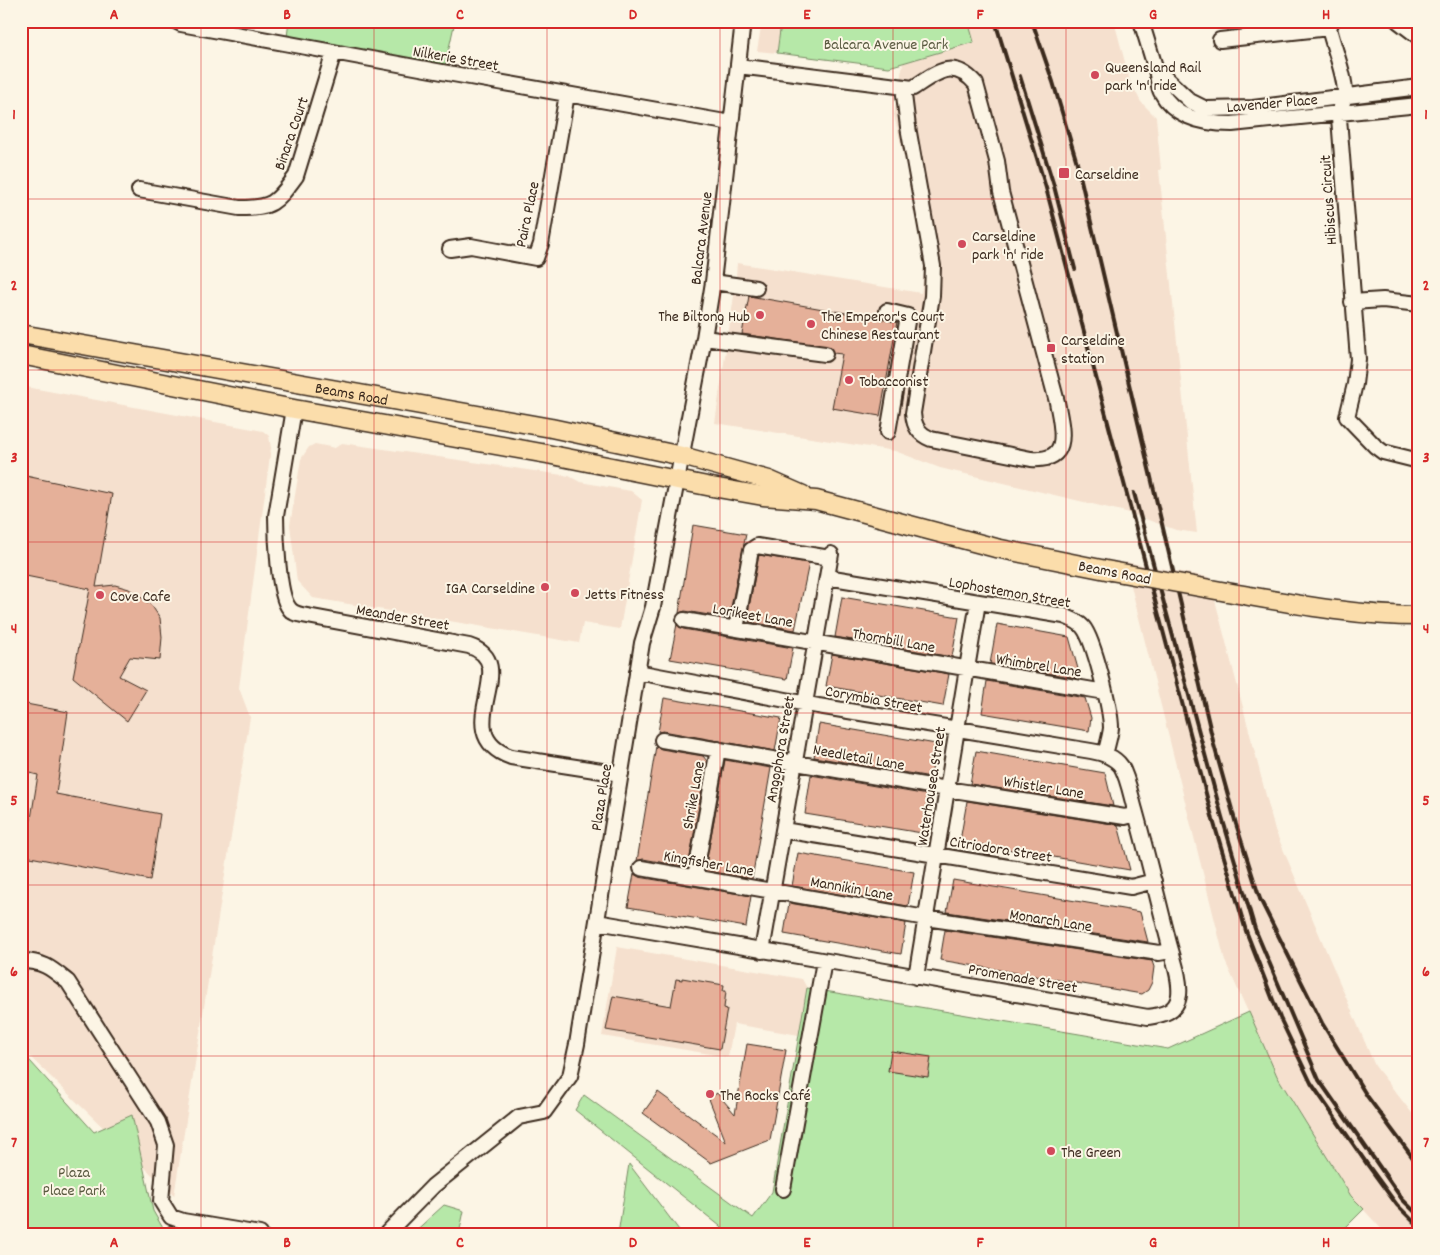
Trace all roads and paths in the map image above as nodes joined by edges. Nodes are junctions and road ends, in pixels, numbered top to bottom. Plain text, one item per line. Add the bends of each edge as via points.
1 (176, 21) edge
2 (743, 21) edge
3 (1141, 21) edge
4 (1398, 21) edge
5 (1330, 25) edge
6 (1419, 37) edge
7 (1220, 40) dead end
8 (334, 52) junction
9 (738, 66) junction
10 (1156, 70) junction
11 (1419, 87) edge
12 (908, 88) junction
13 (567, 94) junction
14 (1345, 96) junction
15 (1419, 105) edge
16 (1338, 113) junction
17 (731, 123) junction
18 (139, 190) dead end
19 (450, 249) dead end
20 (713, 282) junction
21 (756, 288) dead end
22 (1352, 302) junction
23 (1419, 304) edge
24 (887, 311) dead end
25 (21, 334) edge
26 (704, 338) junction
27 (825, 354) dead end
28 (21, 355) edge
29 (294, 409) junction
30 (888, 432) dead end
31 (682, 456) junction
32 (1419, 461) edge
33 (677, 480) junction
34 (816, 500) junction
35 (827, 577) junction
36 (978, 602) junction
37 (1419, 616) edge
38 (684, 620) dead end
39 (736, 629) junction
40 (815, 643) junction
41 (967, 670) junction
42 (637, 672) junction
43 (1105, 692) junction
44 (805, 704) junction
45 (957, 730) junction
46 (662, 740) dead end
47 (718, 749) junction
48 (1105, 755) junction
49 (795, 762) junction
50 (621, 774) junction
51 (947, 789) junction
52 (1136, 814) junction
53 (783, 830) junction
54 (936, 856) junction
55 (640, 868) dead end
56 (695, 877) junction
57 (1154, 881) junction
58 (772, 890) junction
59 (926, 918) junction
60 (597, 922) junction
61 (762, 950) junction
62 (1170, 950) junction
63 (21, 960) edge
64 (824, 961) junction
65 (916, 976) junction
66 (783, 1189) dead end
67 (260, 1234) edge
68 (386, 1234) edge

1 - 8 street, Nilkerie Street
2 - 9 street, Balcara Avenue
3 - 10 street, Lavender Place
4 - 6 street
5 - 7 street
5 - 14 street
8 - 13 street, Nilkerie Street
8 - 18 street, Binara Court via 296,176 271,204 239,208
9 - 12 street
9 - 17 street, Balcara Avenue
10 - 14 street, Lavender Place via 1190,101 1206,109 1253,108
10 - 16 street, Lavender Place via 1160,92 1170,103 1187,116 1210,123 1232,124
11 - 14 street, Lavender Place
12 - 12 street via 937,72 950,69 968,74 976,84 1063,429 1058,451 1047,458 1031,459 931,439 916,427 913,414 933,266 908,127
13 - 17 street, Nilkerie Street
13 - 19 street, Paira Place via 536,258 471,246
14 - 16 street, Hibiscus Circuit
15 - 16 street, Lavender Place
16 - 22 street, Hibiscus Circuit
17 - 20 street, Balcara Avenue
20 - 21 street
20 - 26 street, Balcara Avenue
22 - 23 street via 1383,300
22 - 32 street, Hibiscus Circuit via 1358,359 1347,417 1383,452
24 - 30 street via 908,316
25 - 31 main road, Beams Road via 551,428
26 - 27 street
26 - 31 street, Balcara Avenue
28 - 29 main road, Beams Road
29 - 33 main road, Beams Road
29 - 50 street, Meander Street via 276,531 283,593 289,609 302,616 479,650 490,667 483,726 487,742 493,748 511,757
31 - 33 street
31 - 34 main road, Beams Road via 769,480
33 - 34 main road, Beams Road via 763,496
33 - 42 street, Plaza Place
34 - 37 main road, Beams Road, bridge via 996,548 1111,571 1338,611
35 - 36 street, Lophostemon Street
35 - 39 street, Angophora Street via 831,556 757,546 751,550
35 - 40 street, Angophora Street
36 - 41 street, Waterhousea Street
36 - 43 street, Lophostemon Street via 1076,620 1090,638
38 - 39 street, Lorikeet Lane
39 - 40 street, Lorikeet Lane
40 - 41 street, Thornbill Lane
40 - 44 street, Angophora Street
41 - 43 street, Whimbrel Lane
41 - 45 street, Waterhousea Street
42 - 44 street, Corymbia Street
42 - 50 street, Plaza Place
43 - 48 street, Lophostemon Street via 1111,729
44 - 45 street, Corymbia Street
44 - 49 street, Angophora Street
45 - 48 street, Corymbia Street
45 - 51 street, Waterhousea Street
46 - 47 street, Needletail Lane
47 - 49 street, Needletail Lane
47 - 56 street, Shrike Lane
48 - 52 street, Promenade Street via 1121,767
49 - 51 street, Needletail Lane
49 - 53 street, Angophora Street
50 - 60 street, Plaza Place
51 - 52 street, Whistler Lane via 1125,817
51 - 54 street, Waterhousea Street
52 - 57 street, Promenade Street
53 - 54 street, Citriodora Street
53 - 58 street, Angophora Street
54 - 57 street, Citriodora Street via 1131,886
54 - 59 street, Waterhousea Street
55 - 56 street, Kingfisher Lane
56 - 58 street, Kingfisher Lane
57 - 62 street, Promenade Street
58 - 59 street, Mannikin Lane
58 - 61 street, Angophora Street
59 - 62 street, Monarch Lane via 1159,953
59 - 65 street, Waterhousea Street
60 - 61 street, Promenade Street
60 - 68 street, Plaza Place via 570,1076 544,1112 519,1117 433,1186
61 - 64 street, Promenade Street
62 - 65 street, Promenade Street via 1179,996 1171,1011 1148,1018
63 - 67 street via 48,966 68,982 158,1122 166,1145 161,1201 171,1217
64 - 65 street, Promenade Street
64 - 66 street

